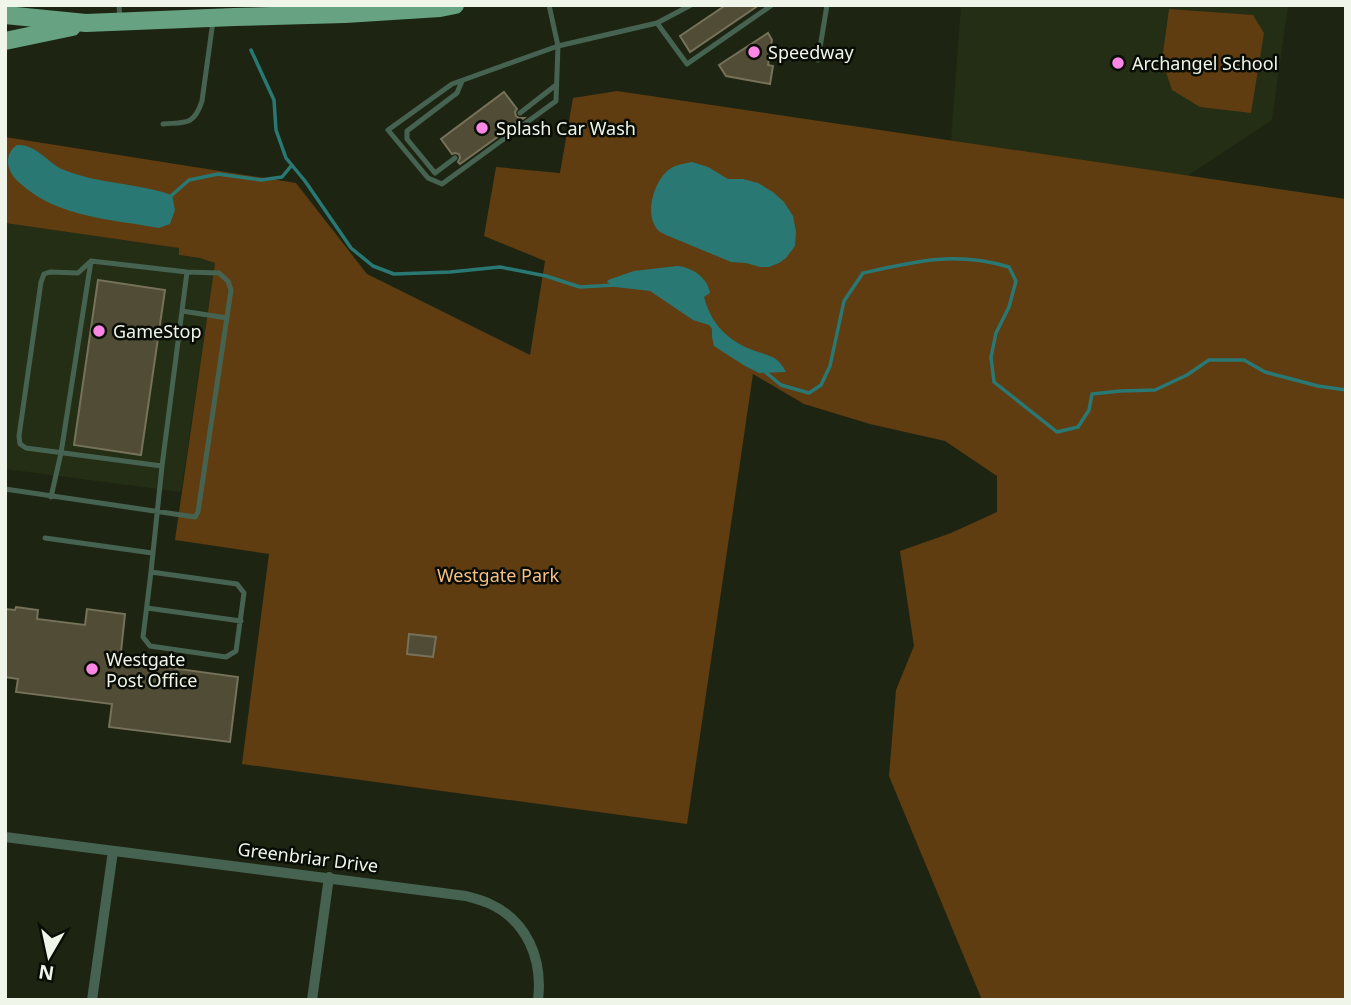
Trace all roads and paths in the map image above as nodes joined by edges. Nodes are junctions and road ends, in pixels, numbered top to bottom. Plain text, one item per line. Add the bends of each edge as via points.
1 (455, 5) edge
2 (549, 5) edge
3 (691, 5) edge
4 (772, 5) edge
5 (827, 5) edge
6 (120, 14) edge
7 (5, 15) edge
8 (213, 18) junction
9 (86, 23) junction
10 (657, 23) junction
11 (5, 41) edge
12 (558, 46) junction
13 (818, 60) dead end
14 (462, 81) junction
15 (557, 85) junction
16 (520, 113) dead end
17 (163, 124) dead end
18 (455, 158) dead end
19 (91, 261) junction
20 (187, 272) junction
21 (182, 311) junction
22 (227, 318) junction
23 (61, 453) junction
24 (162, 466) junction
25 (5, 489) edge
26 (51, 497) junction
27 (157, 512) junction
28 (45, 538) dead end
29 (152, 553) junction
30 (151, 572) junction
31 (146, 608) junction
32 (240, 621) junction
33 (5, 837) edge
34 (113, 850) junction
35 (329, 877) junction
36 (92, 1000) edge
37 (312, 1000) edge
38 (538, 1000) edge

1 - 8 main road
2 - 12 lane
3 - 10 lane
4 - 10 lane via 687,64
5 - 13 lane
6 - 8 main road
6 - 9 main road
7 - 9 main road
8 - 17 lane via 198,114 188,122
9 - 11 main road
10 - 12 lane
12 - 14 lane
12 - 15 lane
14 - 15 lane via 388,130 428,178 442,184 556,102
14 - 18 lane via 457,93 407,131 407,139 435,173
15 - 16 lane
19 - 20 lane
19 - 23 lane
19 - 23 lane via 78,274 50,272 41,282 19,436 26,448
20 - 21 lane
20 - 22 lane via 219,273 228,281
21 - 22 lane
21 - 24 lane
22 - 27 lane via 198,512 195,517
23 - 24 lane
23 - 26 lane
24 - 27 lane
25 - 26 lane
26 - 27 lane
27 - 29 lane
28 - 29 lane
29 - 30 lane
30 - 31 lane
30 - 32 lane via 237,584 244,593
31 - 32 lane
31 - 32 lane via 143,636 150,646 226,657 236,651
33 - 34 street, Greenbriar Drive
34 - 35 street, Greenbriar Drive
34 - 36 street
35 - 37 street
35 - 38 street, Greenbriar Drive via 466,896 489,904 511,918 528,937 537,958

